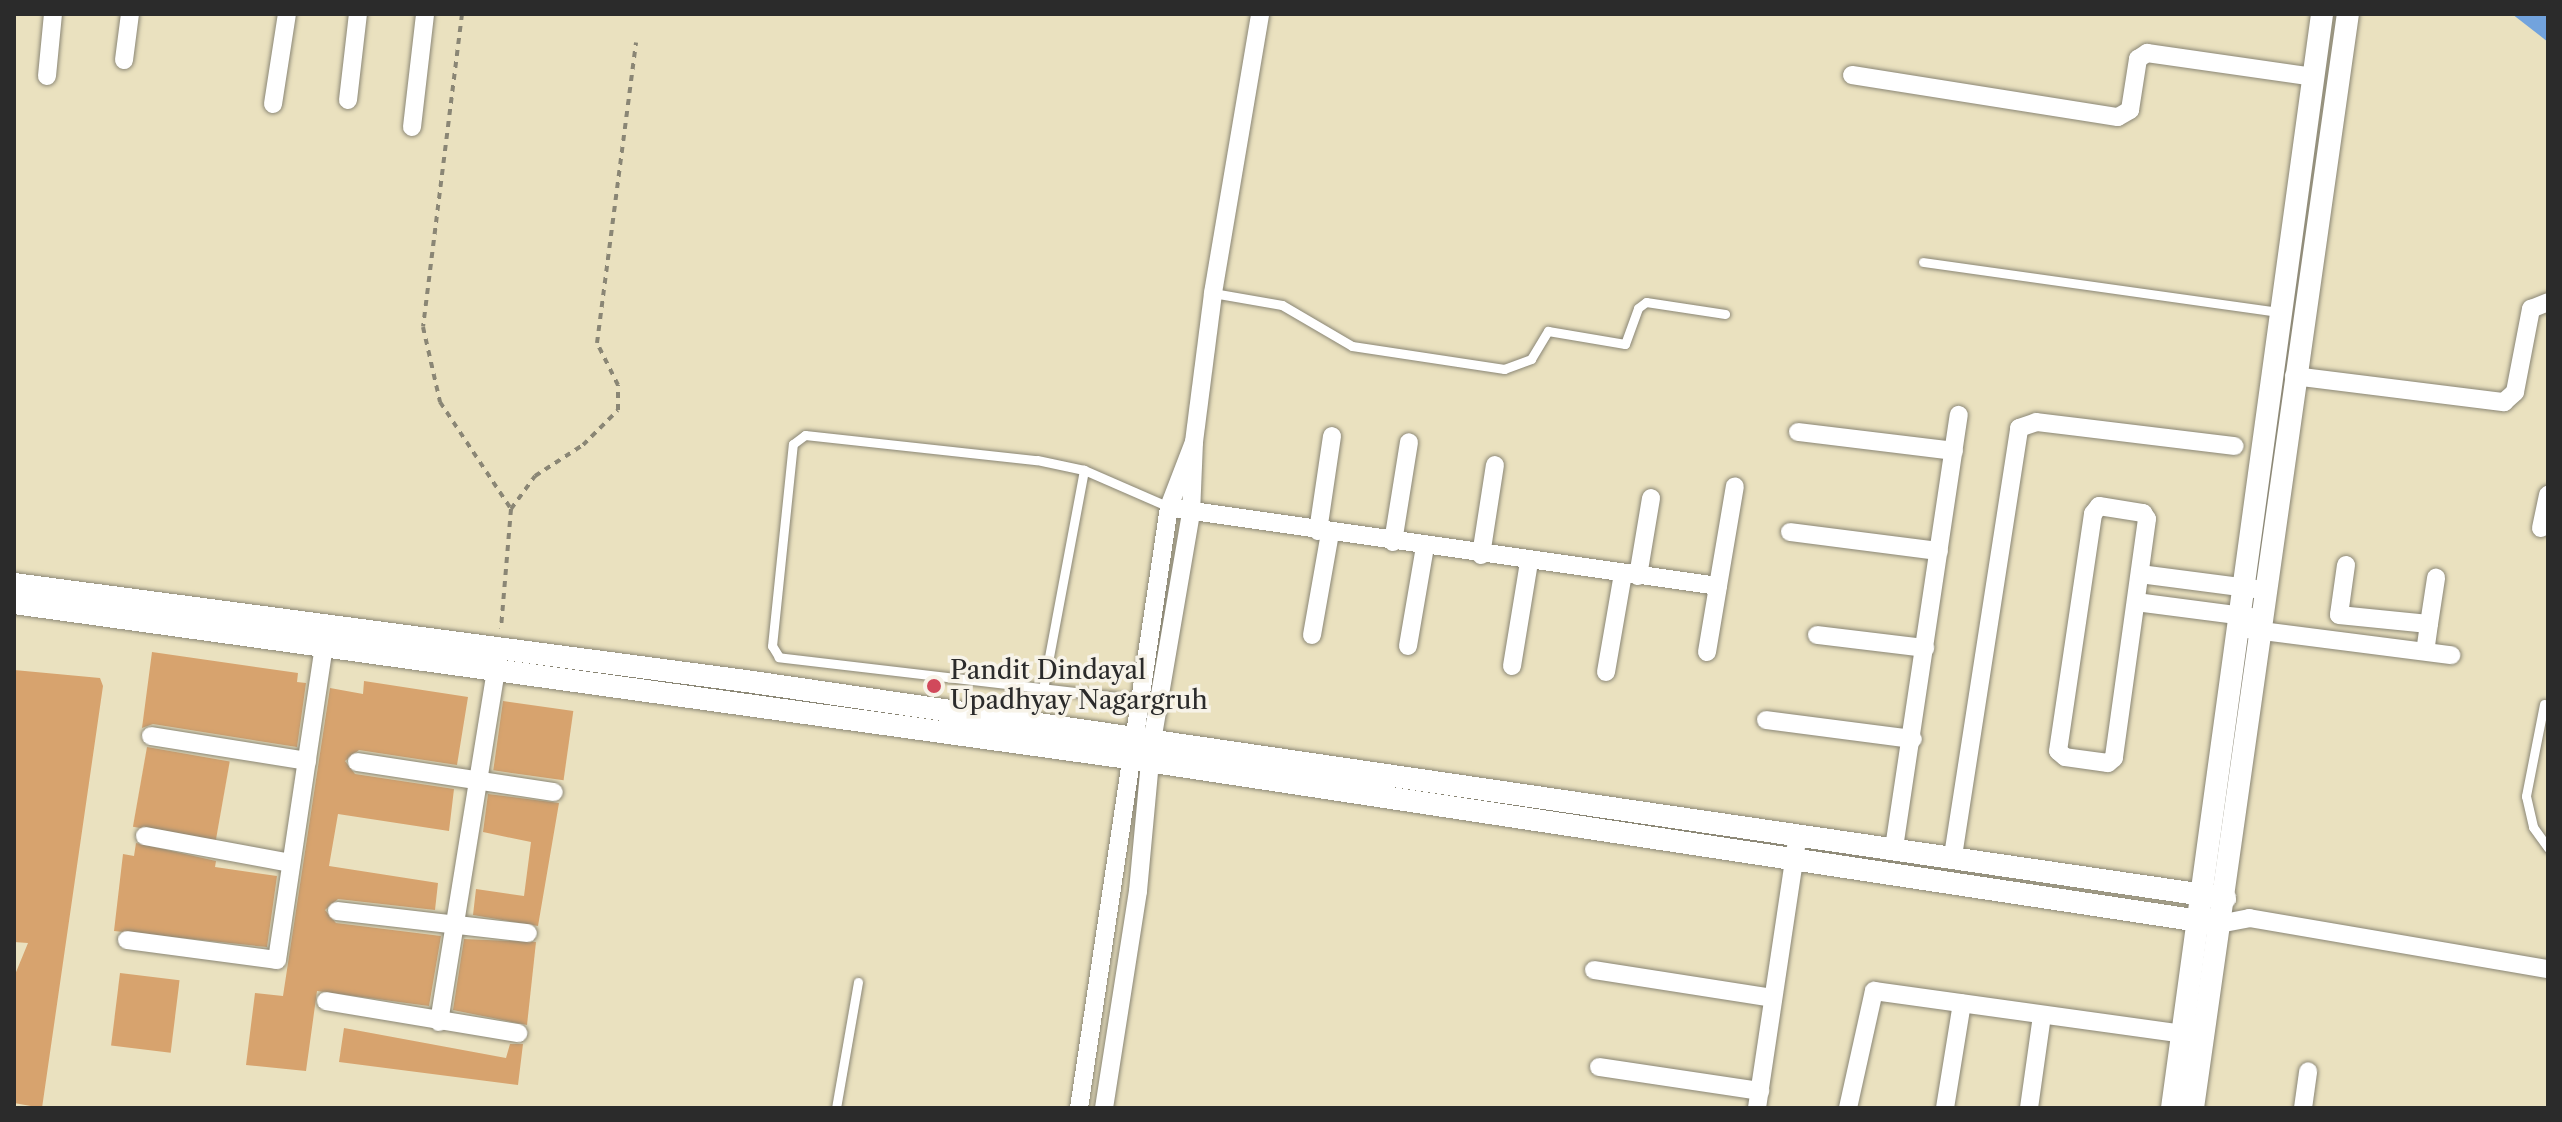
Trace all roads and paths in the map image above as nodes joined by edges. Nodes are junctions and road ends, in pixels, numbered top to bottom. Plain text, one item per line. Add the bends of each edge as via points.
1 (53, 14) edge
2 (130, 14) edge
3 (287, 14) edge
4 (358, 14) edge
5 (425, 14) edge
6 (462, 14) edge
7 (1260, 14) edge
8 (2322, 14) edge
9 (2348, 14) edge
10 (636, 43) dead end
11 (124, 60) dead end
12 (1852, 75) dead end
13 (47, 76) dead end
14 (2313, 77) junction
15 (348, 100) dead end
16 (273, 104) dead end
17 (412, 127) dead end
18 (1923, 262) dead end
19 (1213, 293) junction
20 (2548, 302) edge
21 (1725, 314) dead end
22 (2292, 314) junction
23 (2294, 376) junction
24 (1959, 415) dead end
25 (1798, 432) dead end
26 (1332, 436) dead end
27 (1194, 442) junction
28 (1409, 442) dead end
29 (2235, 446) dead end
30 (1954, 451) junction
31 (1495, 465) dead end
32 (1084, 470) junction
33 (1735, 486) dead end
34 (2548, 495) edge
35 (1651, 498) dead end
36 (1169, 507) junction
37 (511, 509) junction
38 (1191, 513) junction
39 (2541, 528) dead end
40 (1324, 532) junction
41 (1790, 532) dead end
42 (1393, 542) junction
43 (1425, 547) junction
44 (1939, 551) junction
45 (1481, 555) junction
46 (1529, 562) junction
47 (2346, 565) dead end
48 (2140, 574) junction
49 (1631, 575) junction
50 (2436, 578) dead end
51 (14, 584) edge
52 (1718, 586) junction
53 (2254, 589) junction
54 (2136, 602) junction
55 (14, 603) edge
56 (2339, 615) junction
57 (2250, 623) junction
58 (2429, 624) junction
59 (1312, 635) dead end
60 (1817, 635) dead end
61 (326, 637) junction
62 (2335, 640) junction
63 (1408, 646) dead end
64 (1925, 648) junction
65 (2425, 651) junction
66 (1707, 652) dead end
67 (2451, 655) dead end
68 (497, 661) junction
69 (1512, 666) dead end
70 (1606, 672) dead end
71 (1043, 689) junction
72 (1137, 700) junction
73 (1159, 701) junction
74 (2544, 704) dead end
75 (1766, 720) dead end
76 (151, 736) dead end
77 (1913, 739) junction
78 (1140, 749) junction
79 (307, 761) junction
80 (357, 762) dead end
81 (477, 781) junction
82 (554, 792) dead end
83 (1798, 834) junction
84 (145, 836) dead end
85 (1894, 848) junction
86 (2548, 848) edge
87 (1953, 856) junction
88 (1794, 859) junction
89 (291, 863) junction
90 (2214, 896) junction
91 (337, 911) dead end
92 (2249, 918) junction
93 (2209, 923) junction
94 (454, 924) junction
95 (528, 933) dead end
96 (127, 940) dead end
97 (2547, 965) edge
98 (1594, 970) dead end
99 (858, 982) dead end
100 (1773, 998) junction
101 (326, 1001) dead end
102 (1962, 1003) junction
103 (2042, 1016) junction
104 (439, 1022) junction
105 (518, 1033) dead end
106 (2183, 1034) junction
107 (1599, 1067) dead end
108 (2308, 1071) dead end
109 (1759, 1100) edge
110 (836, 1108) edge
111 (1079, 1108) edge
112 (1104, 1108) edge
113 (1848, 1108) edge
114 (1945, 1108) edge
115 (2029, 1108) edge
116 (2172, 1108) edge
117 (2193, 1108) edge
118 (2303, 1108) edge

1 - 13 street
2 - 11 street
3 - 16 street
4 - 15 street
5 - 17 street
6 - 37 path via 423,327 440,402
7 - 19 street
8 - 14 street
9 - 22 street
10 - 37 path via 597,343 618,385 618,410 583,445 535,476
12 - 14 street via 2118,117 2130,110 2138,59 2147,53
14 - 22 street
18 - 22 lane
19 - 21 lane via 1282,305 1352,346 1504,369 1531,359 1548,331 1625,344 1638,308 1646,302
19 - 27 street
20 - 23 street via 2531,309 2515,392 2504,402
22 - 23 street
22 - 53 street
23 - 53 street
24 - 30 street
25 - 30 street
26 - 40 street
27 - 36 street
27 - 38 street
28 - 42 street
29 - 87 street via 2036,422 2019,428
30 - 44 street
31 - 45 street
32 - 36 lane
32 - 71 lane
32 - 71 lane via 1037,460 805,435 793,444 772,646 779,657
33 - 52 street
34 - 39 street
35 - 49 street
36 - 38 street
36 - 72 street
37 - 68 path
38 - 40 street
38 - 73 street
40 - 42 street
40 - 59 street
41 - 44 street
42 - 43 street
43 - 45 street
43 - 63 street
44 - 64 street
45 - 46 street
46 - 49 street
46 - 69 street
47 - 56 street
48 - 53 street
48 - 54 street
48 - 54 street via 2146,516 2099,506 2093,514 2060,755 2108,763 2114,758
49 - 52 street
49 - 70 street
50 - 58 street
51 - 61 street
52 - 66 street
53 - 57 street
54 - 57 street
55 - 61 street
56 - 58 street
56 - 62 street
57 - 62 street
57 - 90 street
58 - 65 street
60 - 64 street
61 - 68 street
61 - 79 street
62 - 65 street
64 - 77 street
65 - 67 street
68 - 78 street
68 - 81 street
71 - 72 lane
72 - 73 lane
72 - 78 street
73 - 78 street
74 - 86 lane via 2526,796 2533,827
75 - 77 street
76 - 79 street
77 - 85 street
78 - 83 street
78 - 88 street
78 - 111 street
78 - 112 street via 1138,891
79 - 89 street
80 - 81 street
81 - 82 street
81 - 94 street
83 - 85 street
83 - 88 street
84 - 89 street
85 - 87 street
87 - 90 street
88 - 93 street
88 - 100 street
89 - 96 street via 277,960
90 - 92 street
90 - 93 street
91 - 94 street
92 - 93 street
92 - 97 street
93 - 106 street
93 - 117 street
94 - 95 street
94 - 104 street
98 - 100 street
99 - 110 lane
100 - 109 street
101 - 104 street
102 - 103 street
102 - 113 street via 1871,993
102 - 114 street
103 - 106 street
103 - 115 street
104 - 105 street
106 - 116 street
107 - 109 street
108 - 118 street

